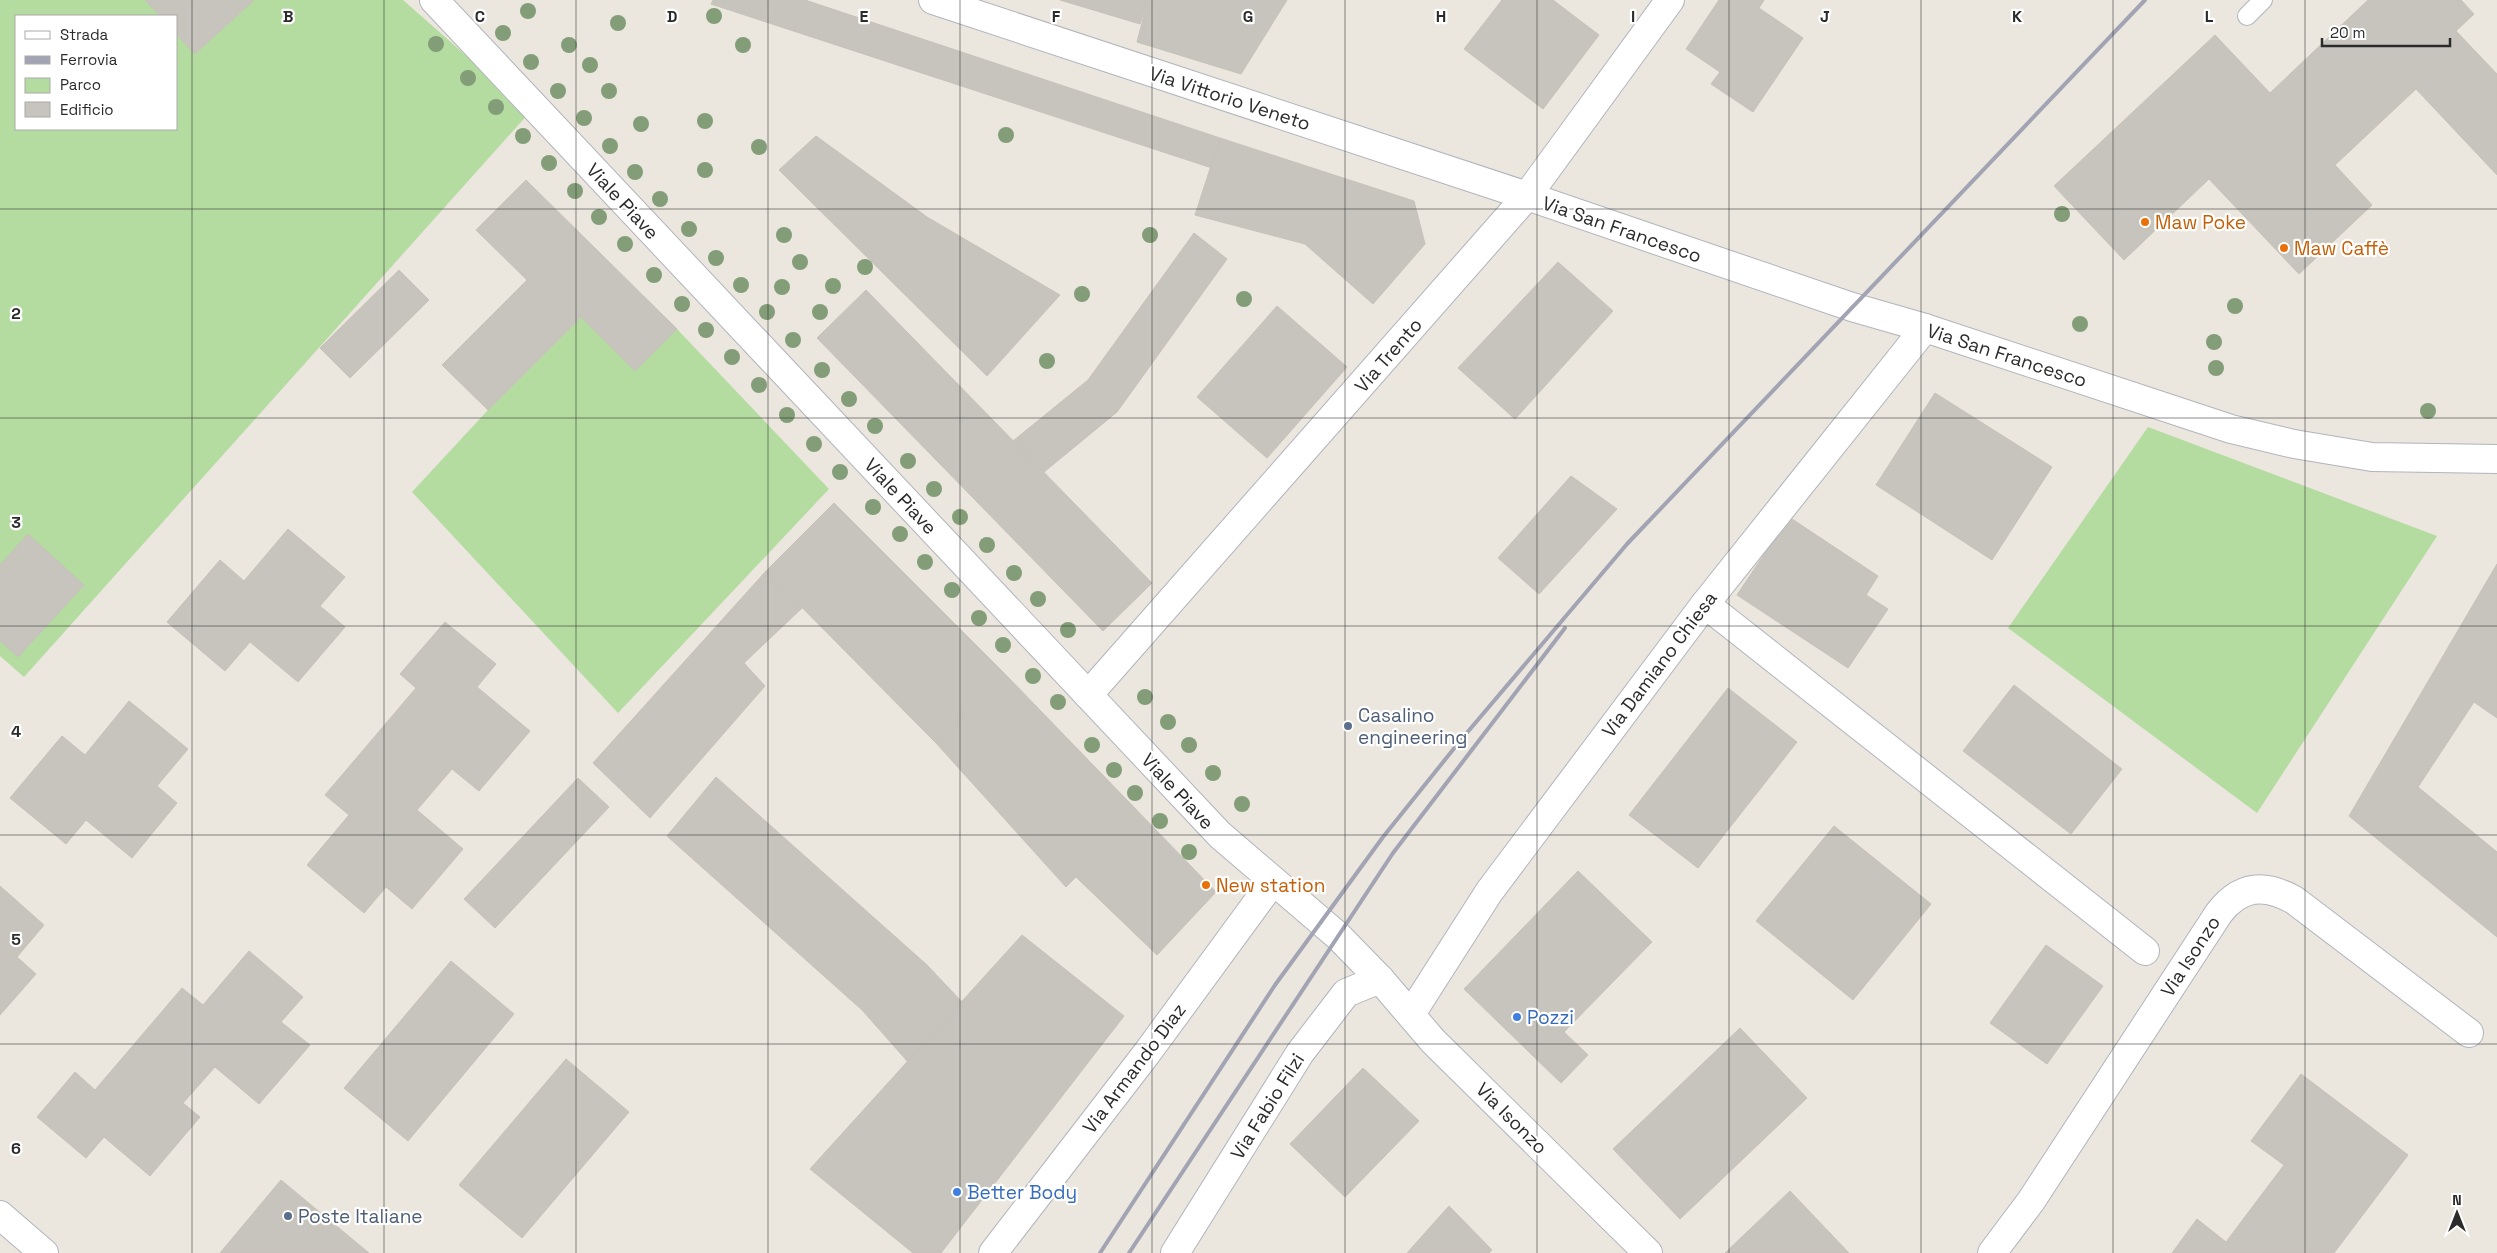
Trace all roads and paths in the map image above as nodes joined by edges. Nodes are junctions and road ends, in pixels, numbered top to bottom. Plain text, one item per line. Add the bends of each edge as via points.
1 (434, 0) edge
2 (933, 0) edge
3 (1670, 0) edge
4 (2263, 0) edge
5 (2247, 16) dead end
6 (1527, 196) junction
7 (1925, 328) junction
8 (2497, 459) edge
9 (1704, 604) junction
10 (1088, 695) junction
11 (1273, 881) junction
12 (2145, 951) dead end
13 (1380, 979) junction
14 (1411, 1014) junction
15 (2469, 1033) dead end
16 (0, 1215) edge
17 (44, 1253) edge
18 (994, 1253) edge
19 (1174, 1253) edge
20 (1648, 1253) edge
21 (1992, 1253) edge

1 - 10 street, Viale Piave
2 - 6 street, Via Vittorio Veneto
3 - 6 street, Via Trento
4 - 5 lane
6 - 7 street, Via San Francesco via 1852,307
6 - 10 street, Via Trento
7 - 8 street, Via San Francesco via 2262,437 2372,457
7 - 9 street, Via Damiano Chiesa
9 - 12 street
9 - 14 street, Via Damiano Chiesa via 1489,892
10 - 11 street, Viale Piave via 1220,835
11 - 13 street, Viale Piave via 1338,936
11 - 18 street, Via Armando Diaz
13 - 14 street, Via Isonzo
13 - 19 street, Via Fabio Filzi via 1346,993 1300,1052
14 - 20 street, Via Isonzo
15 - 21 street, Via Isonzo via 2294,900 2268,889 2239,894 2218,913 2036,1192
16 - 17 street

